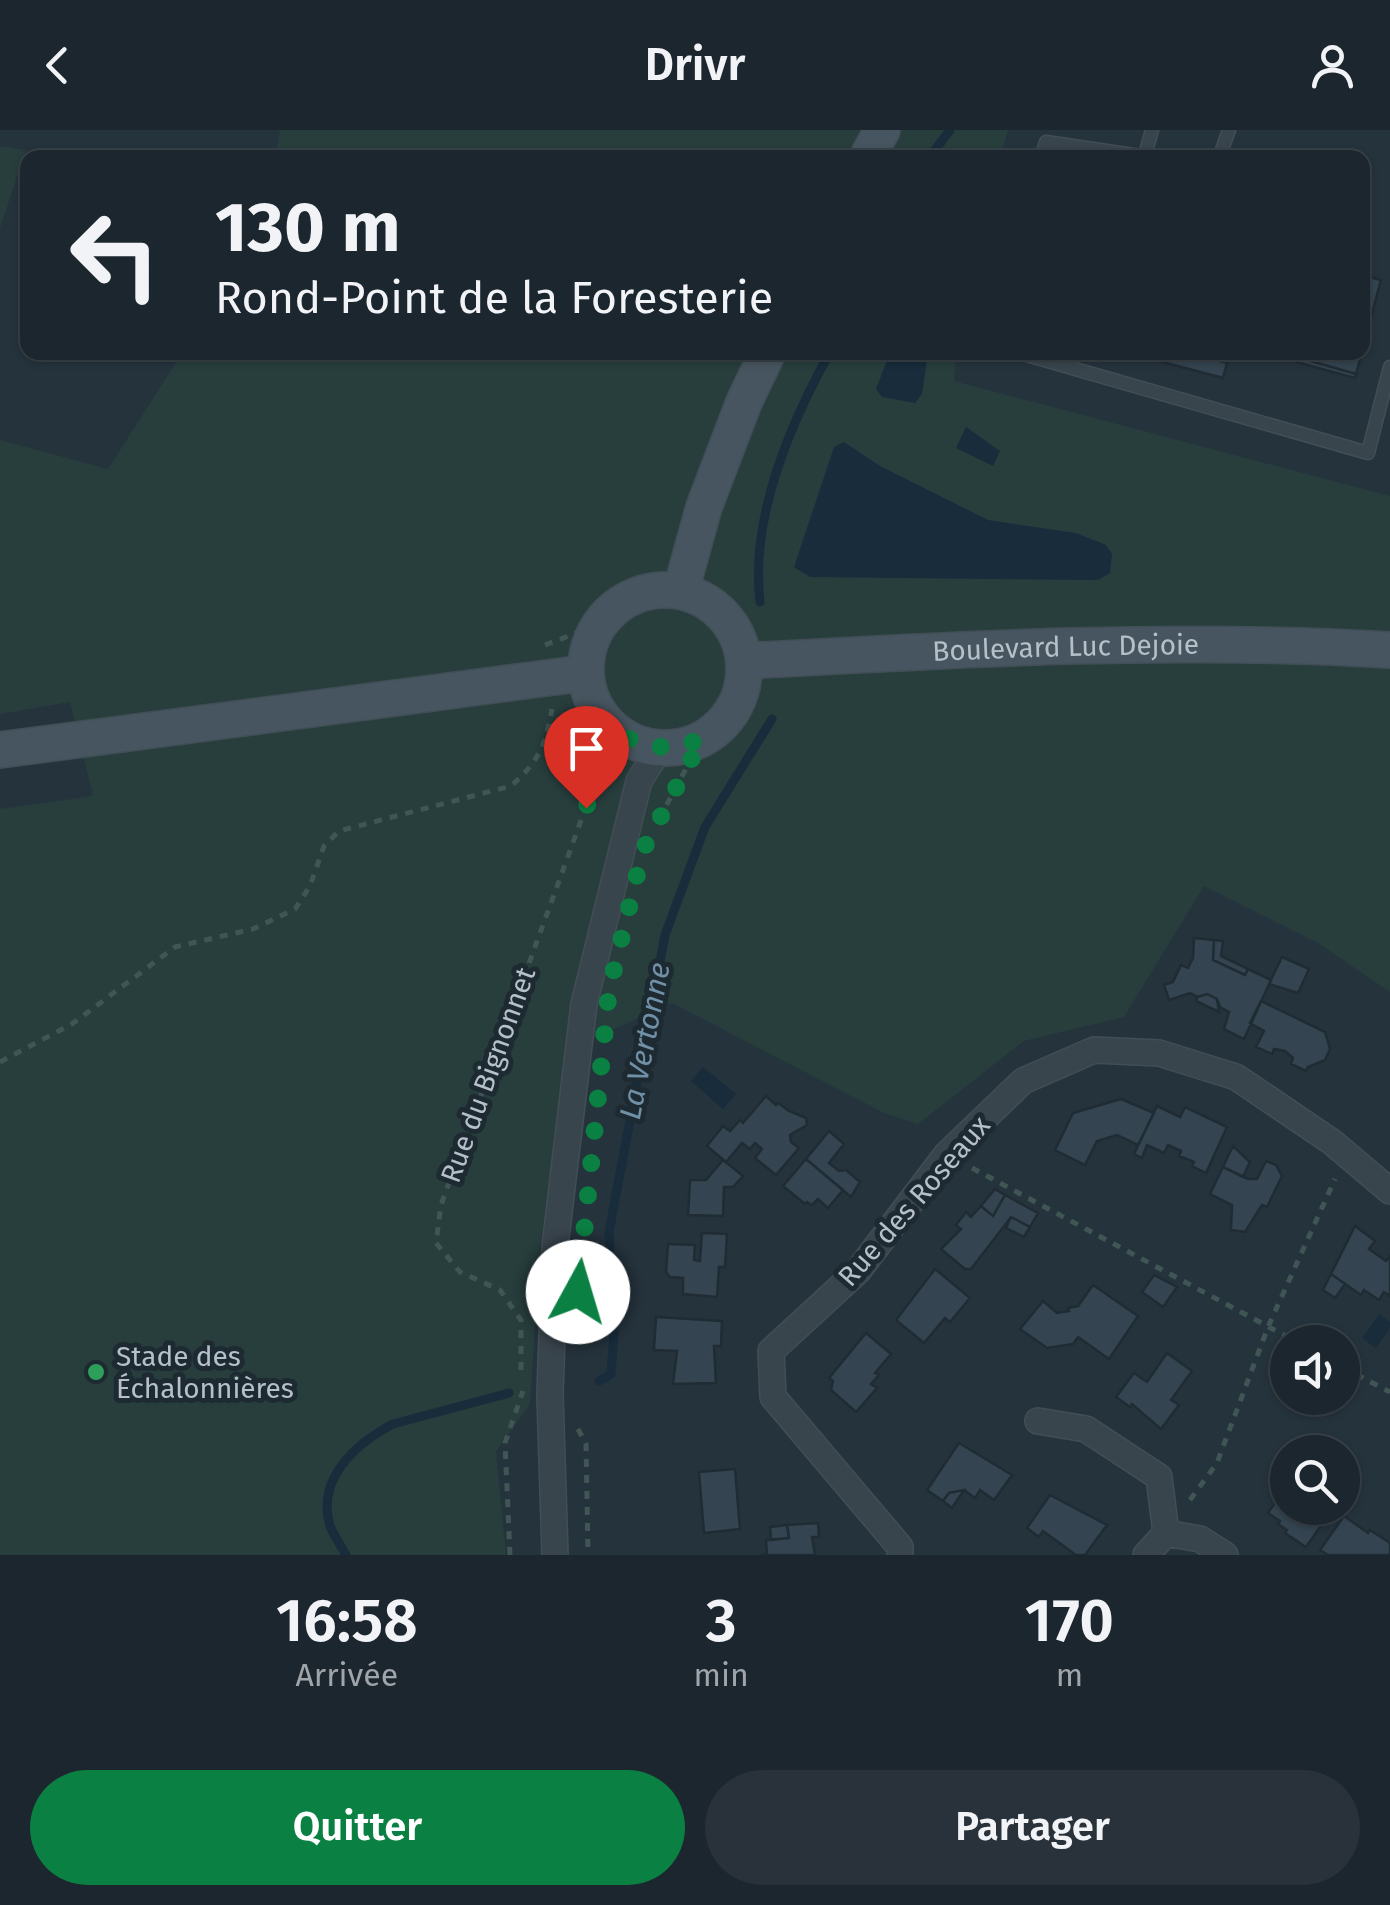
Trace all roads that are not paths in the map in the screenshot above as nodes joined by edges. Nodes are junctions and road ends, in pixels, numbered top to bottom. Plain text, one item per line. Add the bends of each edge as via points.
1 (1044, 150) edge
2 (1105, 150) edge
3 (764, 360) edge
4 (1044, 360) edge
5 (1390, 366) edge
6 (681, 590) junction
7 (1390, 650) edge
8 (744, 661) junction
9 (586, 674) junction
10 (660, 748) junction
11 (0, 750) edge
12 (1390, 1191) edge
13 (1038, 1421) dead end
14 (1166, 1533) junction
15 (555, 1555) edge
16 (900, 1555) edge
17 (1146, 1555) edge
18 (1225, 1555) edge

1 - 2 lane via 1046,142
3 - 6 main road via 704,507
4 - 5 lane via 1368,453
6 - 8 main road via 720,610 734,628
6 - 9 main road via 644,592 611,610 588,648
7 - 8 main road, Boulevard Luc Dejoie via 1165,643
8 - 10 main road via 741,692 719,727 702,739
9 - 10 main road via 592,702 614,730
9 - 11 main road
10 - 15 street via 639,782 584,1004 555,1246
12 - 16 street, Rue des Roseaux via 1236,1077 1158,1053 1094,1050 1023,1081 947,1154 858,1270 772,1351 773,1396
13 - 14 street via 1086,1428 1159,1477
14 - 17 street
14 - 18 street via 1200,1539

